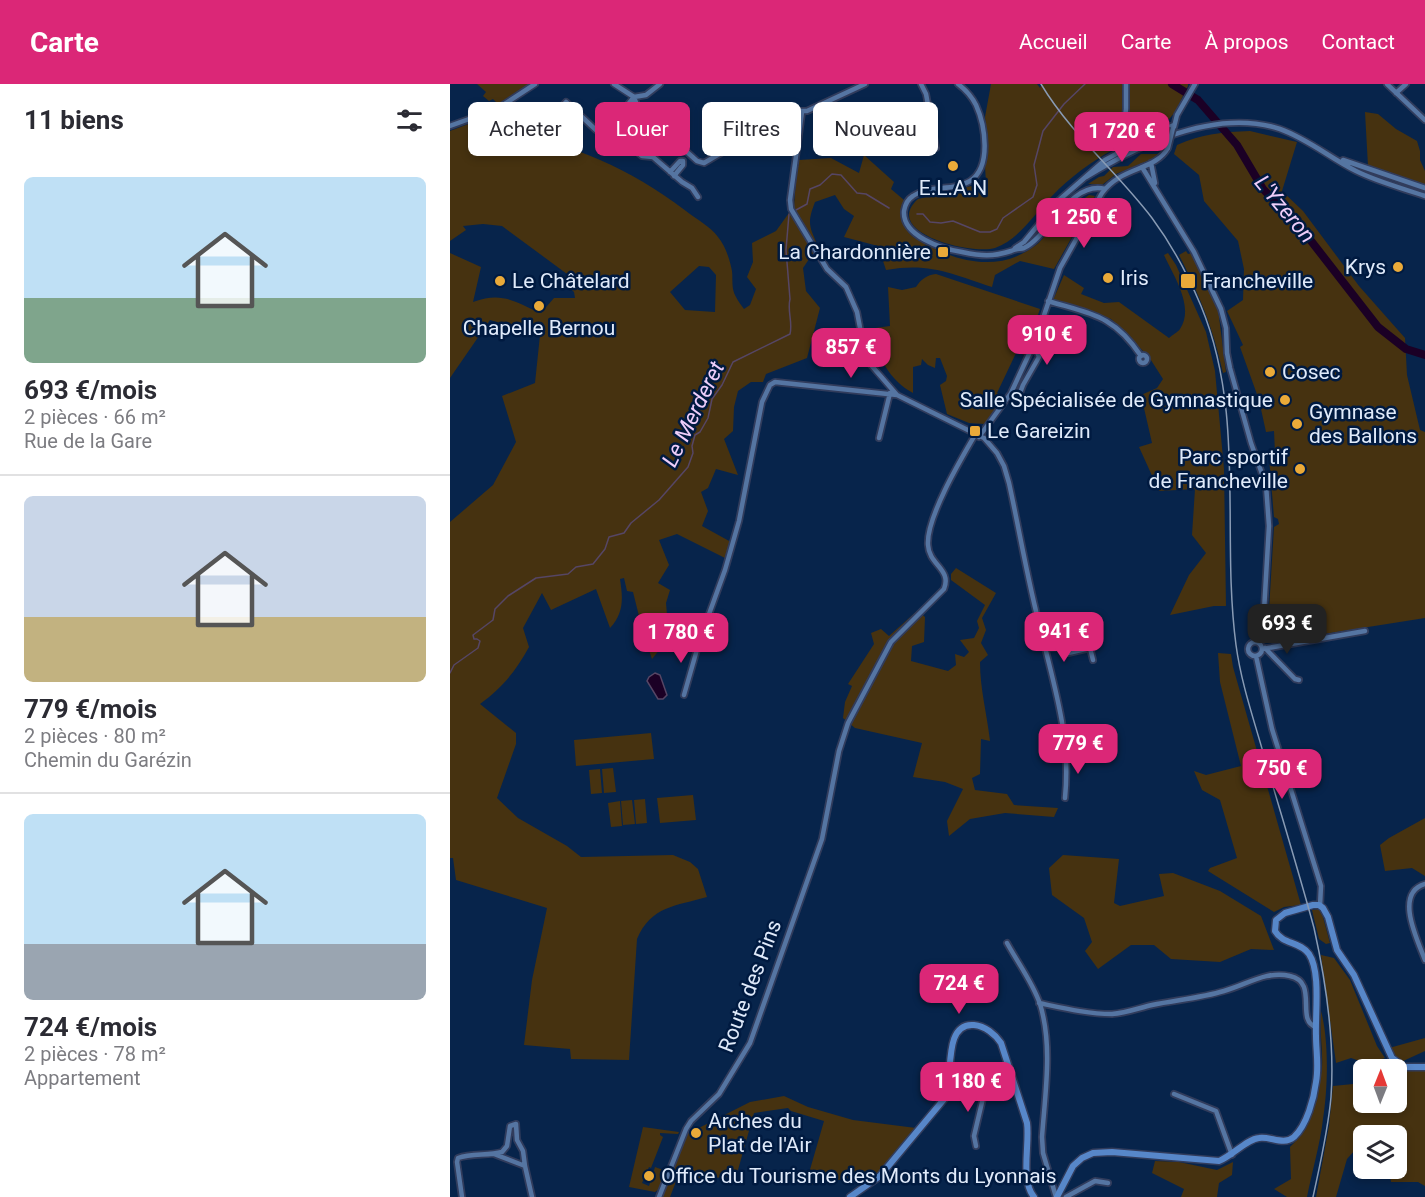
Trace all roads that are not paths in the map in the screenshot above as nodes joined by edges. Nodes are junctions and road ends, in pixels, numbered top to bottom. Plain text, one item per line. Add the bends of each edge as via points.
1 (535, 84) edge
2 (614, 84) edge
3 (660, 84) edge
4 (865, 84) edge
5 (921, 84) edge
6 (958, 84) edge
7 (1126, 84) edge
8 (1195, 84) edge
9 (1387, 84) edge
10 (1406, 84) edge
11 (1396, 93) junction
12 (634, 97) junction
13 (630, 102) edge
14 (927, 102) edge
15 (802, 112) junction
16 (583, 118) edge
17 (1425, 120) edge
18 (450, 126) edge
19 (1174, 127) junction
20 (595, 129) edge
21 (1129, 138) junction
22 (1143, 141) junction
23 (1129, 147) junction
24 (1332, 155) junction
25 (653, 156) edge
26 (1151, 163) junction
27 (1142, 167) junction
28 (1086, 177) junction
29 (1090, 188) junction
30 (1105, 189) junction
31 (1156, 189) junction
32 (1425, 189) edge
33 (1425, 196) edge
34 (698, 197) dead end
35 (1100, 197) junction
36 (1013, 250) junction
37 (1048, 301) junction
38 (1032, 349) junction
39 (1141, 356) dead end
40 (1025, 381) junction
41 (1031, 383) dead end
42 (890, 393) junction
43 (1020, 393) dead end
44 (897, 395) junction
45 (977, 436) junction
46 (879, 438) dead end
47 (1365, 631) dead end
48 (1256, 642) junction
49 (1045, 648) junction
50 (1264, 648) junction
51 (1256, 656) junction
52 (1093, 660) dead end
53 (1299, 680) dead end
54 (684, 695) dead end
55 (1085, 733) dead end
56 (1064, 735) junction
57 (1065, 798) dead end
58 (1425, 884) edge
59 (1320, 906) junction
60 (1007, 943) dead end
61 (1425, 960) edge
62 (1040, 1003) junction
63 (1316, 1027) junction
64 (1425, 1067) edge
65 (949, 1083) junction
66 (1174, 1094) dead end
67 (976, 1146) dead end
68 (494, 1154) junction
69 (1232, 1155) junction
70 (525, 1166) junction
71 (1108, 1183) dead end
72 (462, 1197) edge
73 (532, 1197) edge
74 (659, 1197) edge
75 (850, 1197) edge
76 (1034, 1197) edge
77 (1056, 1197) edge
78 (1066, 1197) edge

1 - 18 street via 497,109
2 - 12 street
3 - 12 street via 646,95
4 - 15 street
5 - 14 street
6 - 36 street via 969,94 981,119 982,162 972,180 956,188 922,191 913,196 904,208 907,225 917,236 957,251 984,256
7 - 21 street via 1122,126
8 - 19 street
9 - 11 street
10 - 11 street
11 - 17 street
12 - 13 street
12 - 15 street via 638,108 700,163 725,151 778,113
15 - 44 street via 791,210 826,270 846,287 857,312 865,354
16 - 20 street
19 - 22 street
19 - 26 street, bridge via 1168,148
21 - 22 street
21 - 23 street
22 - 23 street
23 - 28 street via 1105,160
24 - 28 street via 1282,130 1256,123 1210,124 1122,156
24 - 32 street
24 - 33 street via 1354,170
25 - 34 street
26 - 27 street
26 - 31 street
27 - 30 street via 1119,176
27 - 31 street
28 - 36 street
29 - 30 street
29 - 35 street
29 - 36 street via 1063,208 1024,248
30 - 35 street
31 - 48 street via 1194,252 1221,309 1228,360 1266,485 1269,526 1264,611
35 - 37 street via 1060,268
37 - 38 street
37 - 39 street via 1109,321
38 - 40 street via 1040,357
38 - 45 street, Route des Pins via 1011,393
40 - 41 street
40 - 43 street
42 - 44 street
42 - 46 street
42 - 54 street via 775,382 770,385 762,402 736,531
44 - 45 street
45 - 49 street via 996,451 1007,474
45 - 74 street, Route des Pins via 962,456 928,533 929,552 946,575 944,589 891,642 848,723 822,839 750,1043 719,1094 686,1129
47 - 50 street
48 - 50 street
48 - 51 street via 1248,648
49 - 52 street via 1065,647 1068,653 1090,648
49 - 56 street
50 - 51 street
50 - 53 street
51 - 59 street via 1272,729 1320,886
55 - 56 street
56 - 57 street
58 - 61 street via 1415,887 1408,902
59 - 63 main road via 1314,904 1285,913 1277,918 1274,927 1279,937 1303,948 1311,958 1317,998
59 - 64 main road via 1327,915 1337,950 1354,975 1392,1058 1404,1068
60 - 62 street
62 - 63 street via 1122,1013 1283,975 1302,982 1308,1021
62 - 77 street via 1046,1043 1043,1153
63 - 69 main road via 1317,1080 1299,1131 1287,1140 1256,1138
65 - 67 street via 982,1093 974,1136
65 - 75 main road via 945,1098 880,1176
65 - 76 main road via 952,1042 957,1031 975,1025 996,1036 1027,1123 1027,1182
66 - 69 street via 1216,1111
68 - 70 street
68 - 70 street via 507,1146 510,1126 516,1124
68 - 72 street via 458,1158
69 - 77 main road via 1212,1162 1093,1153 1073,1167
70 - 73 street
71 - 78 street via 1095,1181

